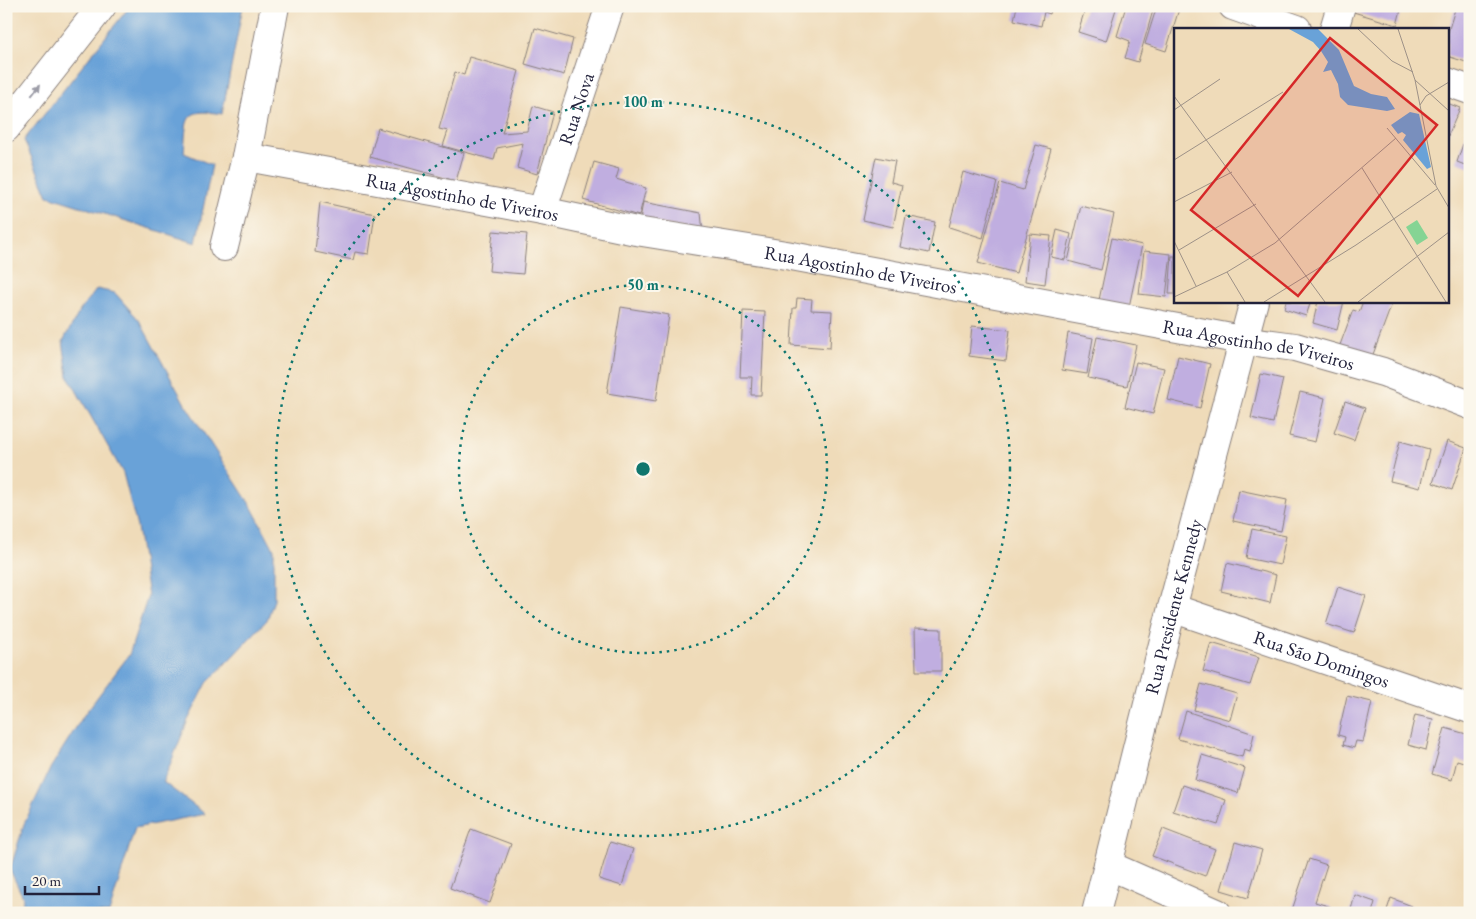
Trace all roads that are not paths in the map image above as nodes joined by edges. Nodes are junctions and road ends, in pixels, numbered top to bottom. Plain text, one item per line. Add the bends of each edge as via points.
1 (102, 6) edge
2 (275, 6) edge
3 (610, 6) edge
4 (1232, 6) edge
5 (1341, 6) edge
6 (1294, 28) edge
7 (1334, 28) edge
8 (1448, 82) edge
9 (1470, 90) edge
10 (6, 128) edge
11 (246, 157) junction
12 (542, 211) junction
13 (224, 246) dead end
14 (1254, 302) edge
15 (1242, 340) junction
16 (1470, 405) edge
17 (1172, 608) junction
18 (1470, 709) edge
19 (1108, 865) junction
20 (1096, 913) edge
21 (1217, 913) edge

10 -> 1 street
2 - 11 street
3 - 12 street, Rua Nova
4 - 6 street
5 - 7 street
8 - 9 street
11 - 12 street, Rua Agostinho de Viveiros
11 - 13 street
12 - 15 street, Rua Agostinho de Viveiros via 636,231 786,255
14 - 15 street, Rua Presidente Kennedy
15 - 16 street, Rua Agostinho de Viveiros via 1295,347 1383,372
15 - 17 street, Rua Presidente Kennedy
17 - 18 street, Rua São Domingos
17 - 19 street, Rua Presidente Kennedy
19 - 20 street, Rua Presidente Kennedy
19 - 21 street

